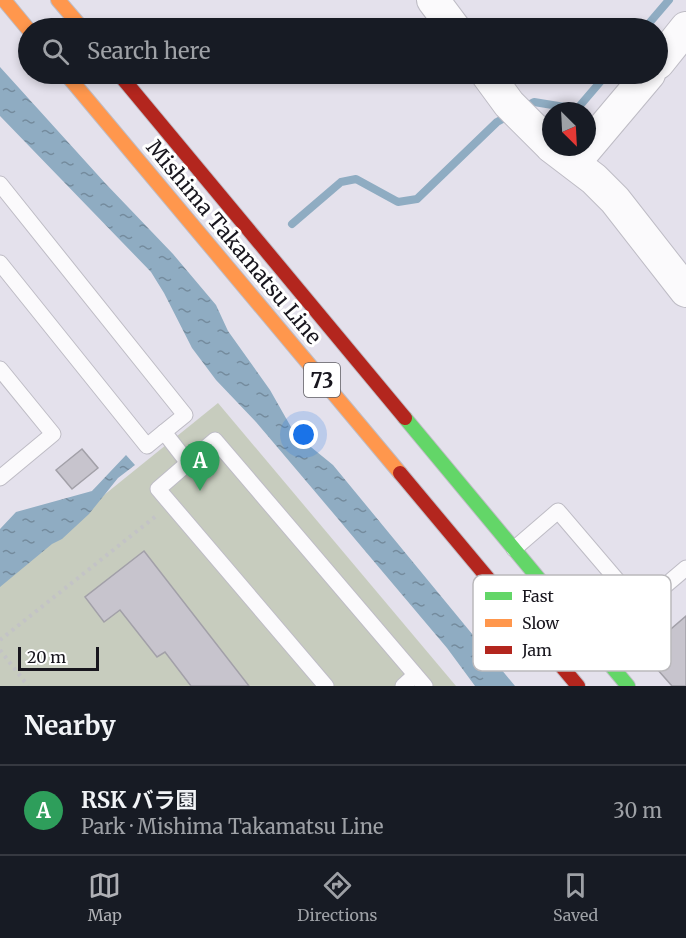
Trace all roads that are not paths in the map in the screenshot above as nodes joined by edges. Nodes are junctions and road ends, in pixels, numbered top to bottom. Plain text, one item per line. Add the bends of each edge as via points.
1 (4, 0) edge
2 (58, 0) edge
3 (433, 0) edge
4 (19, 18) edge
5 (73, 18) edge
6 (446, 18) edge
7 (685, 33) edge
8 (668, 51) edge
9 (74, 84) edge
10 (127, 84) edge
11 (495, 84) edge
12 (637, 84) edge
13 (596, 120) edge
14 (542, 136) edge
15 (564, 156) edge
16 (0, 184) edge
17 (0, 263) edge
18 (686, 291) edge
19 (0, 369) edge
20 (170, 440) junction
21 (188, 463) junction
22 (0, 478) edge
23 (514, 549) junction
24 (686, 568) edge
25 (485, 575) edge
26 (536, 575) edge
27 (613, 575) edge
28 (671, 581) edge
29 (565, 671) edge
30 (616, 671) edge
31 (420, 681) edge
32 (326, 686) edge
33 (403, 686) edge
34 (578, 686) edge
35 (628, 686) edge

1 - 4 main road
2 - 5 main road
3 - 6 street
7 - 8 street
9 - 25 main road, Mishima Takamatsu Line / 73
10 - 23 main road, Mishima Takamatsu Line / 73
11 - 14 street
12 - 13 street
15 - 18 street via 615,200
16 - 20 lane via 186,415
17 - 20 lane via 147,446
19 - 22 lane via 53,434
20 - 21 lane
21 - 31 lane via 215,440
21 - 32 lane via 158,489
23 - 26 main road, Mishima Takamatsu Line / 73
23 - 27 lane via 558,511
24 - 28 lane
29 - 34 main road, Mishima Takamatsu Line / 73
30 - 35 main road, Mishima Takamatsu Line / 73
31 - 33 lane

